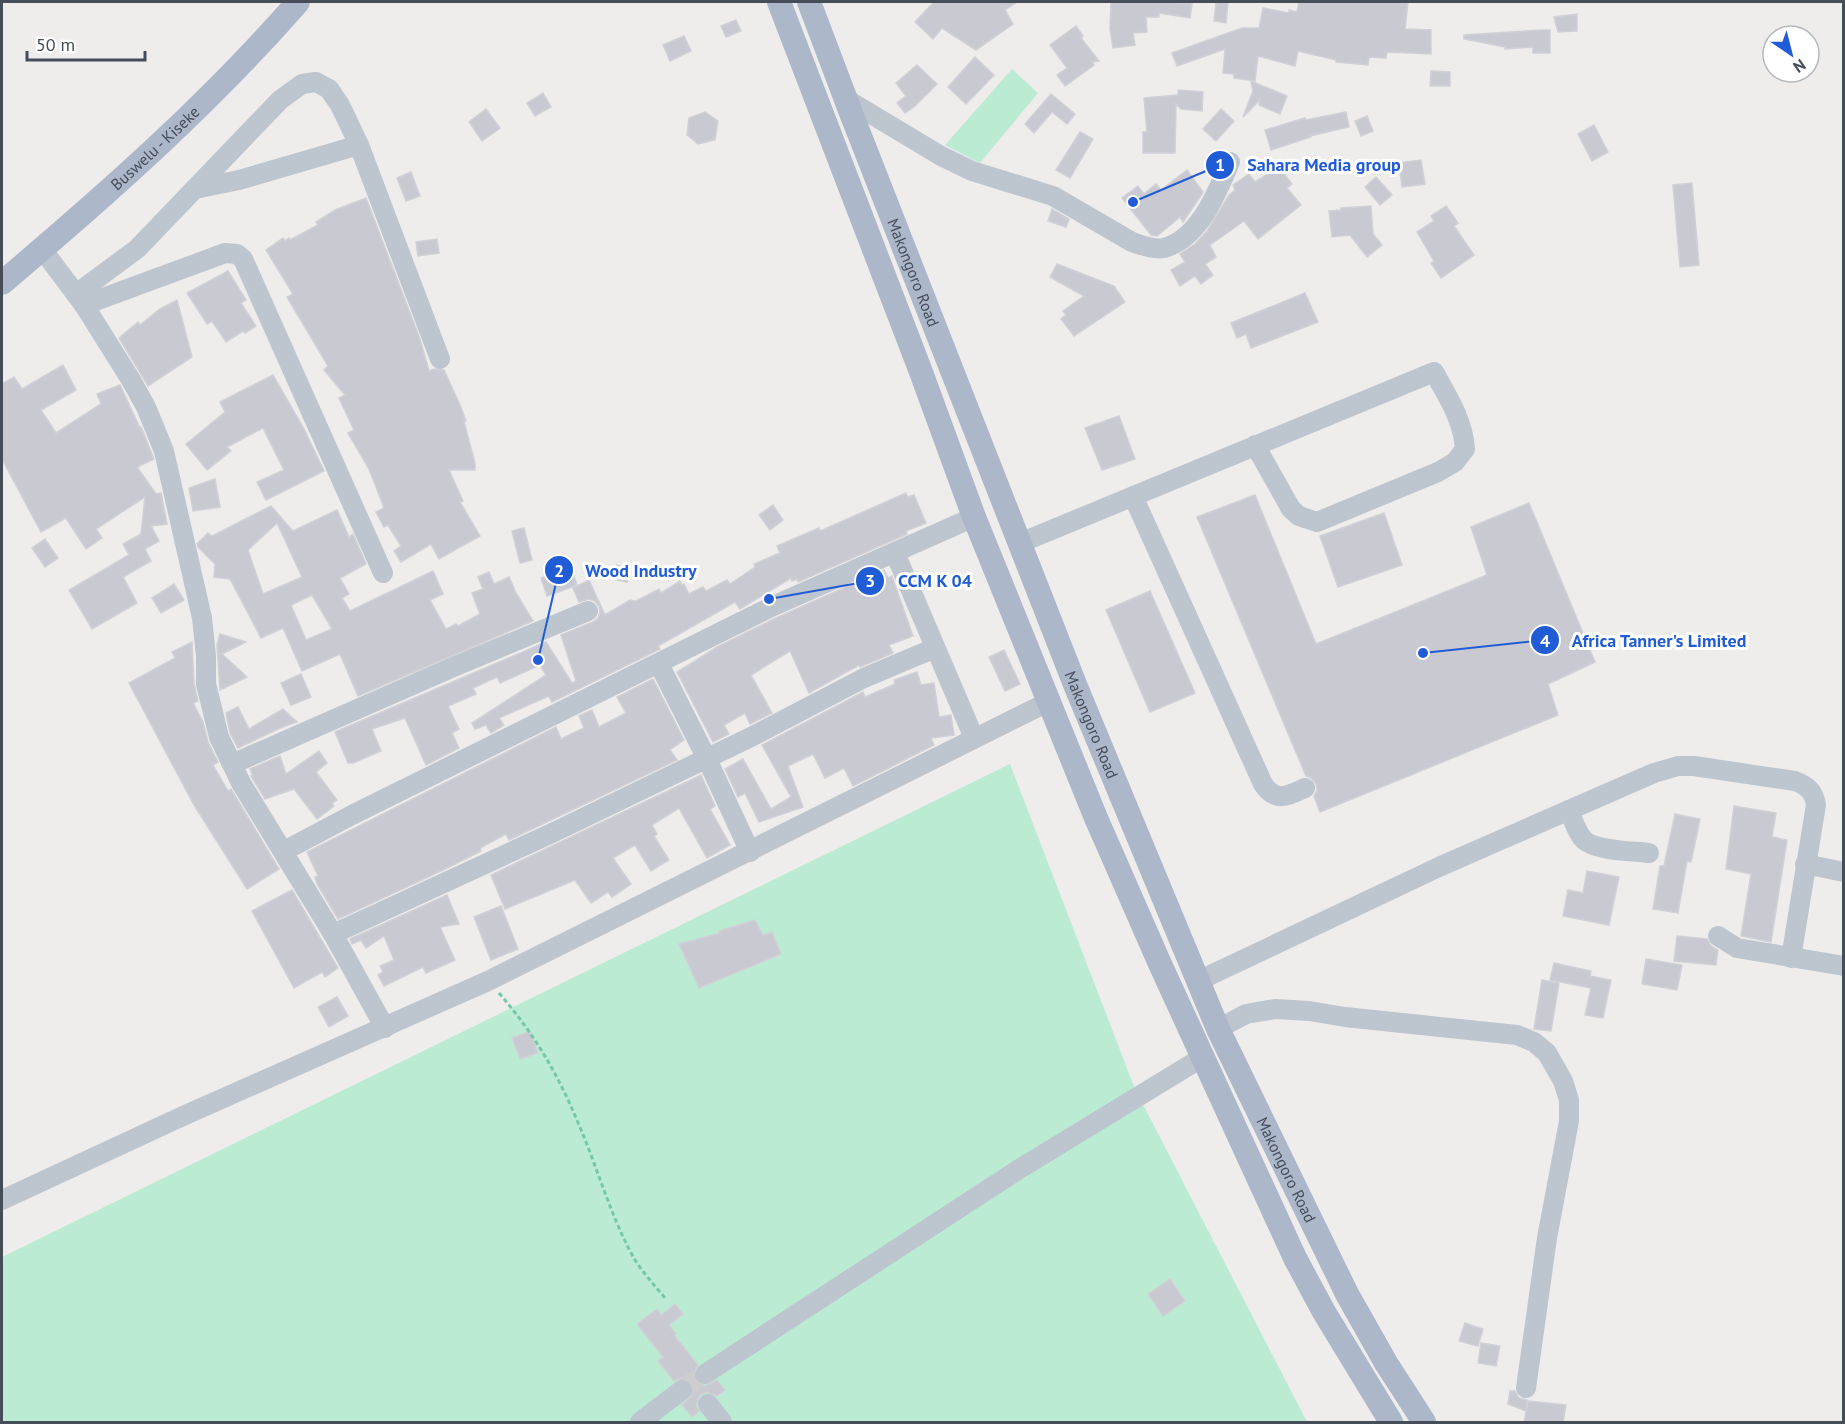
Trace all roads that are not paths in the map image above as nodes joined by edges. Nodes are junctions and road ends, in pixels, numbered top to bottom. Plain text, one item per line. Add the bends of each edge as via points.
1 (298, 2) edge
2 (779, 2) edge
3 (809, 2) edge
4 (846, 99) junction
5 (358, 145) junction
6 (1230, 162) dead end
7 (195, 189) junction
8 (42, 249) junction
9 (2, 283) edge
10 (80, 300) junction
11 (440, 359) dead end
12 (1255, 445) junction
13 (1133, 496) junction
14 (974, 517) junction
15 (1020, 543) junction
16 (895, 553) junction
17 (383, 573) dead end
18 (588, 610) dead end
19 (935, 648) junction
20 (659, 664) junction
21 (1048, 702) junction
22 (974, 738) junction
23 (707, 759) junction
24 (232, 764) junction
25 (1305, 788) dead end
26 (1569, 810) junction
27 (284, 851) junction
28 (750, 852) junction
29 (1649, 853) dead end
30 (1805, 864) junction
31 (1844, 872) edge
32 (333, 934) junction
33 (1718, 936) dead end
34 (1791, 958) junction
35 (1844, 966) edge
36 (1198, 981) junction
37 (385, 1028) junction
38 (1218, 1029) junction
39 (1203, 1057) junction
40 (2, 1200) edge
41 (705, 1374) tunnel mouth
42 (1526, 1388) dead end
43 (682, 1390) tunnel mouth
44 (708, 1404) dead end
45 (640, 1422) edge
46 (722, 1422) edge
47 (1391, 1422) edge
48 (1424, 1422) edge

1 - 8 main road, Buswelu - Kiseke via 162,142
2 - 14 main road, Makongoro Road
3 - 4 main road, Makongoro Road
4 - 6 street via 972,171 1053,196 1132,242 1162,249 1180,241 1196,226
4 - 15 main road, Makongoro Road
5 - 7 street
5 - 7 street via 329,89 316,82 302,84 280,100
5 - 11 street
7 - 10 street
8 - 9 main road, Buswelu - Kiseke
8 - 10 street
10 - 17 street via 225,253 243,259
10 - 24 street via 146,407 164,451 202,618 206,684 219,737
12 - 12 street via 1434,372 1458,415 1465,449 1455,462 1438,472 1317,522 1291,509
12 - 13 street
13 - 15 street
13 - 25 street via 1263,784 1276,796
14 - 16 street
14 - 21 main road, Makongoro Road
15 - 36 main road, Makongoro Road
16 - 19 street
16 - 20 street via 771,607
18 - 24 street
19 - 22 street
19 - 23 street via 864,678
20 - 23 street
20 - 27 street
21 - 22 street
21 - 39 main road, Makongoro Road
22 - 28 street
23 - 28 street
23 - 32 street
24 - 27 street
26 - 29 street via 1583,839 1590,843
26 - 30 street via 1678,766 1795,781 1810,790 1816,805
26 - 36 street
27 - 32 street
28 - 37 street
30 - 31 street
30 - 34 street
32 - 37 street
33 - 34 street via 1737,948
34 - 35 street
36 - 38 main road, Makongoro Road
37 - 40 street
38 - 42 street via 1246,1014 1275,1009 1310,1011 1517,1035 1547,1053 1563,1082 1569,1101 1569,1121 1547,1238
38 - 48 main road, Makongoro Road via 1347,1294
39 - 41 street via 1016,1171
39 - 47 main road, Makongoro Road via 1295,1258
43 - 45 street
44 - 46 street

